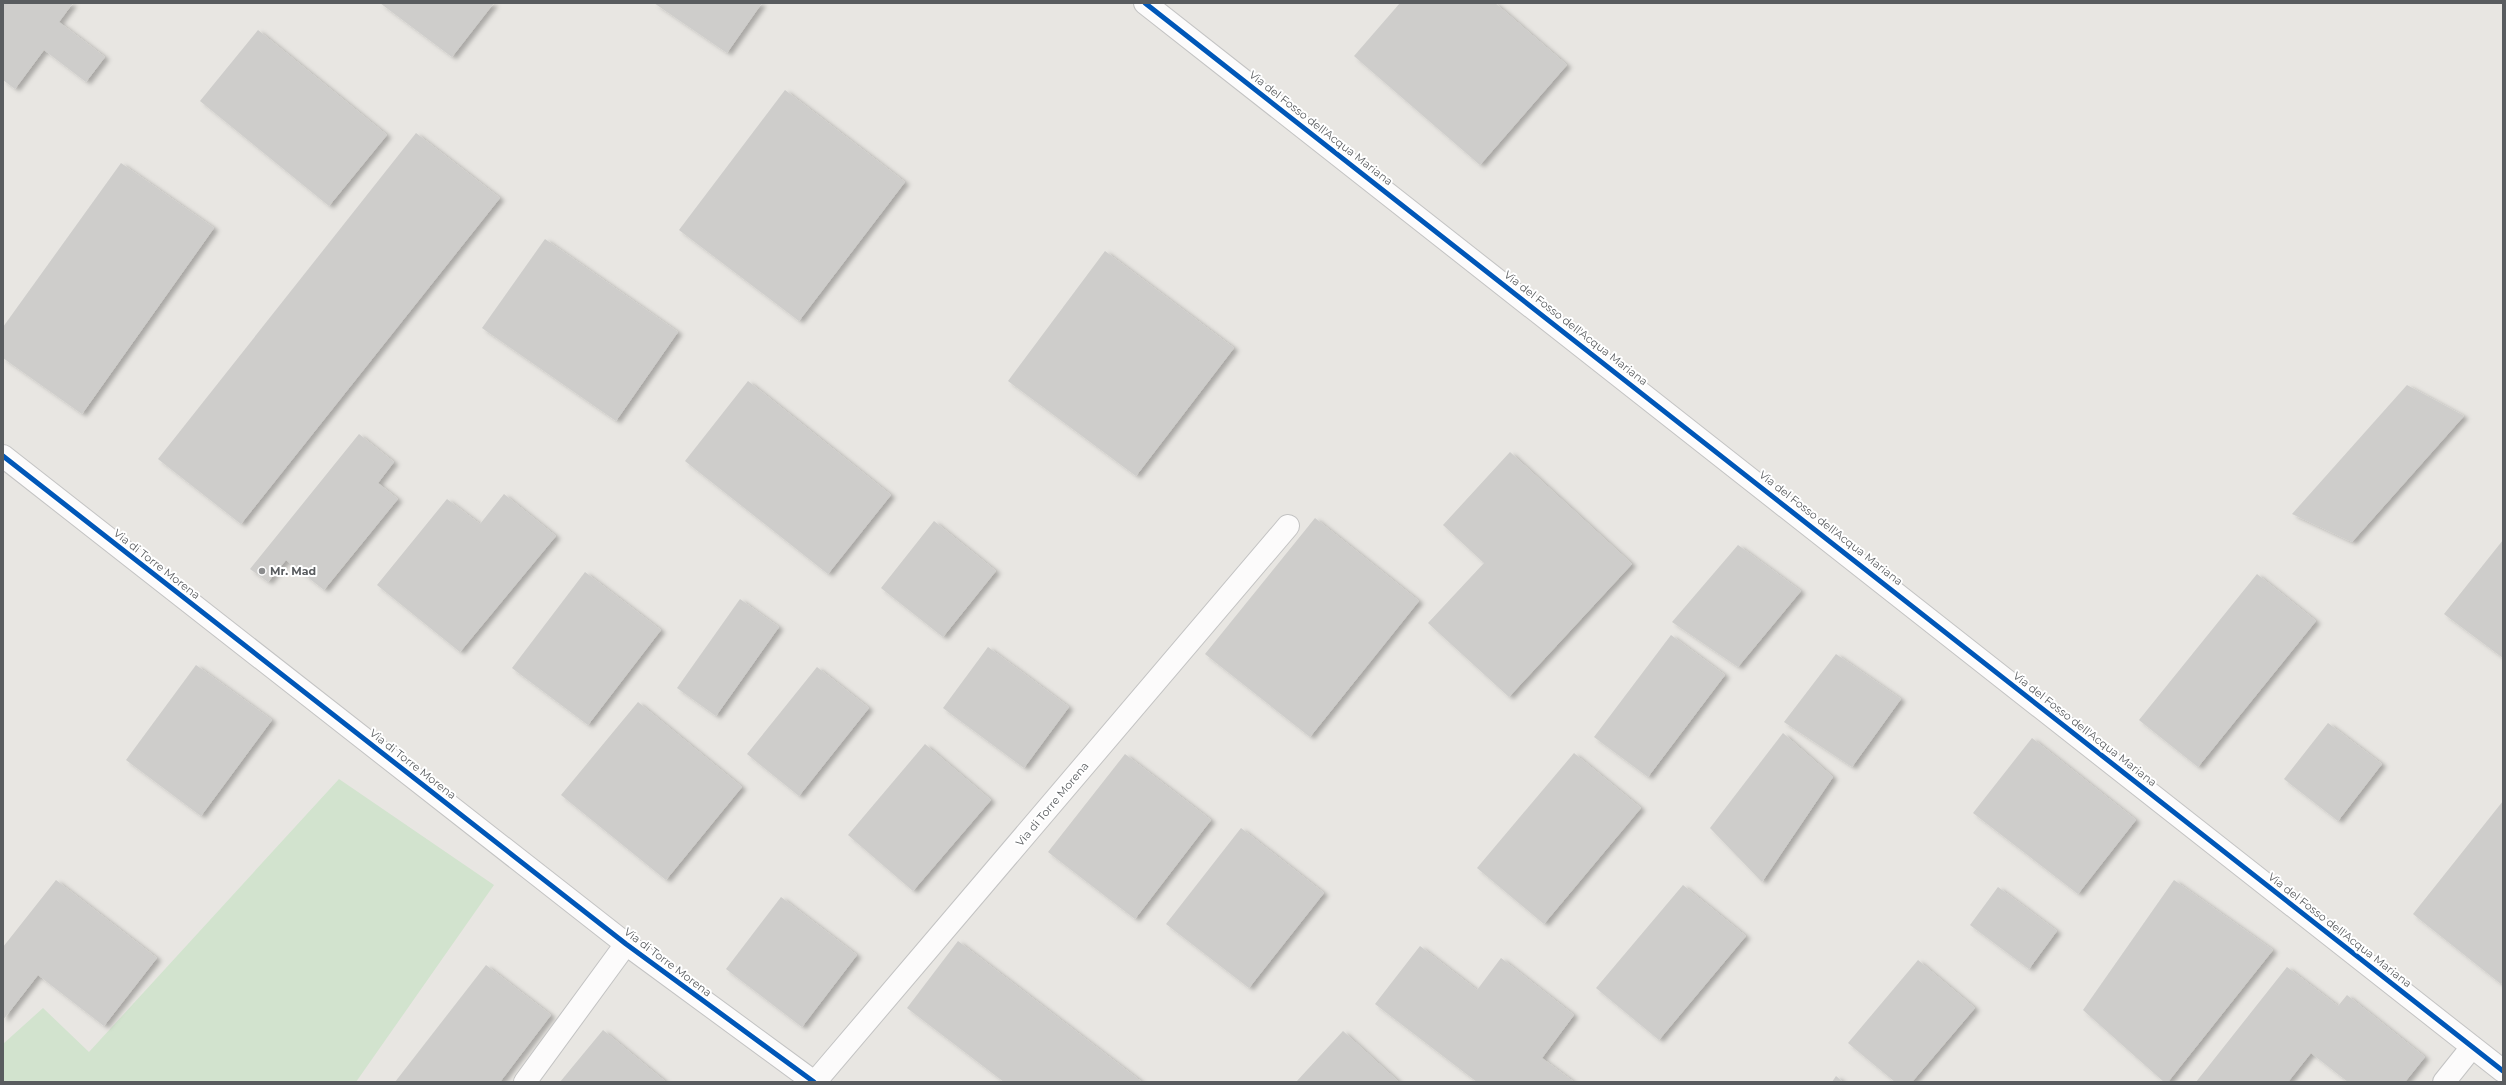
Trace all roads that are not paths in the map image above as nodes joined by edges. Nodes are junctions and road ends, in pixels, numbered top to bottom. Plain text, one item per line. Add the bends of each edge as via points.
1 (1145, 3) edge
2 (3, 456) edge
3 (1288, 526) dead end
4 (626, 944) junction
5 (2472, 1047) junction
6 (2503, 1071) edge
7 (525, 1082) edge
8 (814, 1082) edge
9 (2444, 1082) edge

1 - 5 street, Via del Fosso dell'Acqua Mariana
2 - 4 street, Via di Torre Morena
3 - 8 street, Via di Torre Morena
4 - 7 street
4 - 8 street, Via di Torre Morena
5 - 6 street, Via del Fosso dell'Acqua Mariana
5 - 9 street

